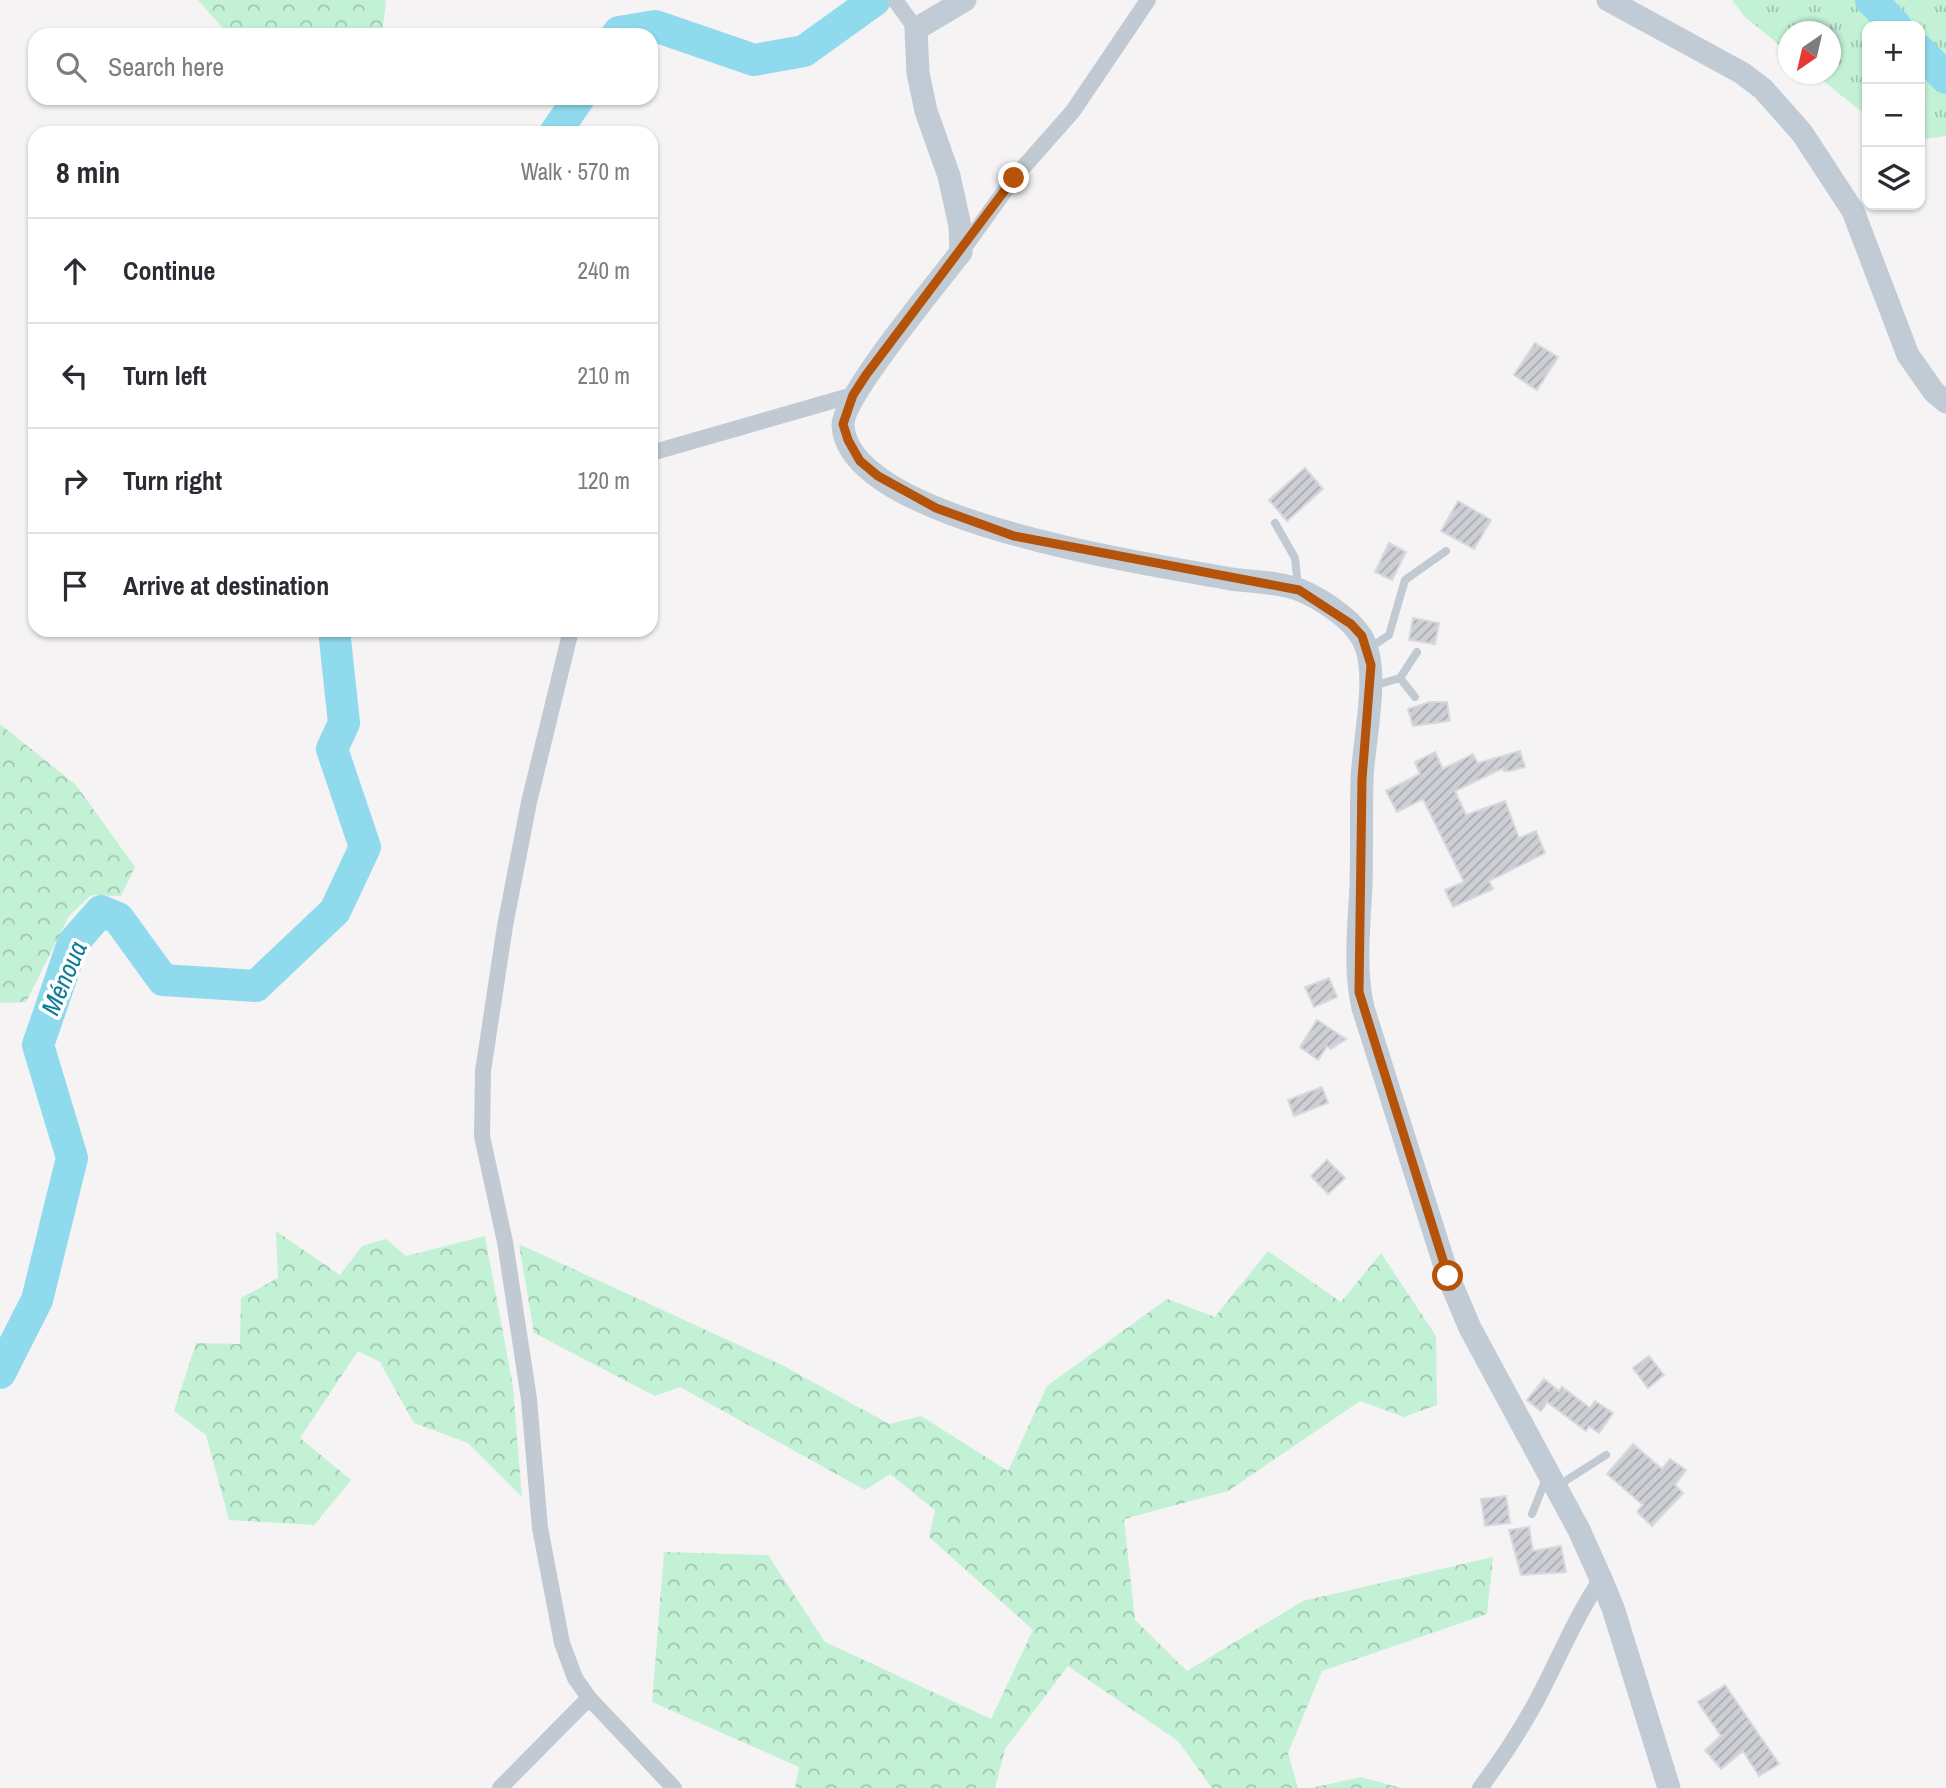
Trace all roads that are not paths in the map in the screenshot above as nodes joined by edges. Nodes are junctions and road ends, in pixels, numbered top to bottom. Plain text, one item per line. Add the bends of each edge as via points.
1 (965, 0) edge
2 (1148, 0) edge
3 (1608, 0) edge
4 (896, 1) edge
5 (916, 29) junction
6 (961, 252) junction
7 (853, 395) junction
8 (1946, 402) edge
9 (658, 451) edge
10 (1275, 523) dead end
11 (1446, 551) dead end
12 (1299, 590) junction
13 (569, 637) edge
14 (1367, 649) junction
15 (1417, 652) dead end
16 (1400, 678) junction
17 (1369, 687) junction
18 (1415, 697) dead end
19 (1606, 1455) dead end
20 (1553, 1480) junction
21 (1532, 1514) dead end
22 (1601, 1579) junction
23 (589, 1698) junction
24 (500, 1788) edge
25 (674, 1788) edge
26 (1480, 1788) edge
27 (1669, 1788) edge

1 - 5 street
2 - 6 street via 1073,111 1014,178
3 - 8 street via 1742,73 1763,89 1802,133 1853,211 1908,355
4 - 5 street
5 - 6 street via 918,73 949,176
6 - 7 street
7 - 9 street
7 - 12 street via 843,424 860,461 936,508 1014,536
10 - 12 lane via 1295,558
11 - 14 lane via 1405,580 1389,635
12 - 14 street via 1351,624
13 - 23 street via 505,926 483,1071 482,1136 505,1242 529,1399 547,1574 562,1643 575,1678
14 - 17 street
15 - 16 lane
16 - 17 lane
16 - 18 lane
17 - 20 street via 1362,779 1359,956 1363,1009 1448,1276 1470,1328
19 - 20 lane
20 - 21 lane
20 - 22 street
22 - 26 street via 1510,1746
22 - 27 street
23 - 24 street
23 - 25 street

